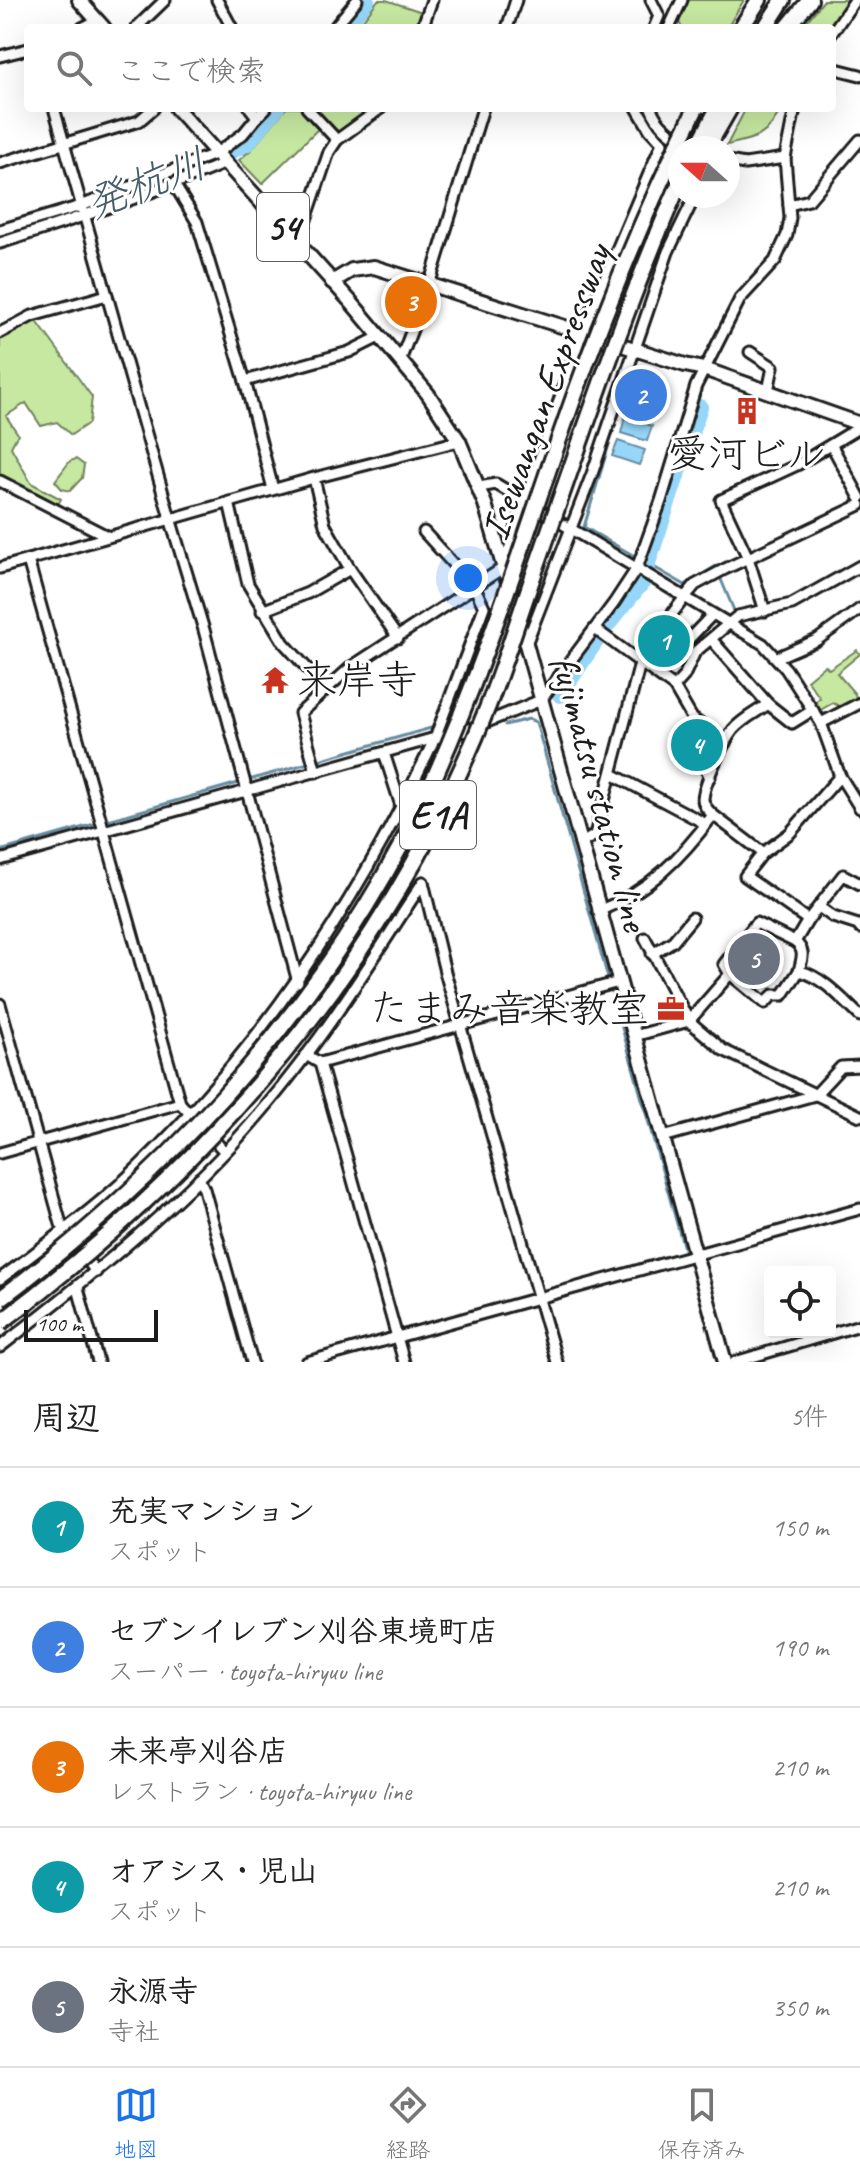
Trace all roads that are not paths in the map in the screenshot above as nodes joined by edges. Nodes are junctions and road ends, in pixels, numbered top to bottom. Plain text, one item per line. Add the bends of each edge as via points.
1 (79, 0) edge
2 (165, 0) edge
3 (217, 0) edge
4 (357, 0) edge
5 (432, 0) edge
6 (516, 0) edge
7 (651, 0) edge
8 (682, 0) edge
9 (759, 0) edge
10 (783, 0) edge
11 (810, 0) edge
12 (855, 0) edge
13 (100, 24) edge
14 (140, 24) edge
15 (230, 24) edge
16 (337, 24) edge
17 (423, 24) edge
18 (508, 24) edge
19 (656, 24) edge
20 (671, 24) edge
21 (744, 24) edge
22 (768, 24) edge
23 (790, 24) edge
24 (836, 27) edge
25 (24, 50) edge
26 (0, 56) edge
27 (836, 69) edge
28 (860, 75) edge
29 (55, 112) edge
30 (149, 112) edge
31 (180, 112) edge
32 (253, 112) edge
33 (262, 112) edge
34 (311, 112) edge
35 (376, 112) edge
36 (482, 112) edge
37 (639, 112) edge
38 (652, 112) edge
39 (694, 112) edge
40 (794, 112) edge
41 (717, 116) edge
42 (257, 117) junction
43 (676, 136) edge
44 (703, 136) edge
45 (711, 136) edge
46 (337, 140) junction
47 (860, 140) edge
48 (64, 144) junction
49 (785, 158) junction
50 (0, 163) edge
51 (226, 163) junction
52 (740, 163) edge
53 (174, 184) junction
54 (789, 205) junction
55 (668, 208) edge
56 (676, 208) edge
57 (689, 208) edge
58 (82, 211) junction
59 (0, 230) edge
60 (0, 243) edge
61 (298, 243) junction
62 (332, 282) junction
63 (429, 285) junction
64 (107, 295) junction
65 (582, 332) junction
66 (0, 333) edge
67 (617, 336) junction
68 (379, 337) junction
69 (635, 349) junction
70 (750, 352) dead end
71 (400, 361) junction
72 (704, 369) junction
73 (245, 381) junction
74 (768, 391) junction
75 (860, 425) edge
76 (459, 441) junction
77 (832, 446) junction
78 (314, 478) junction
79 (0, 481) edge
80 (479, 487) junction
81 (273, 489) junction
82 (860, 498) edge
83 (523, 501) junction
84 (229, 502) junction
85 (860, 505) edge
86 (170, 518) junction
87 (570, 529) junction
88 (424, 532) dead end
89 (108, 536) junction
90 (748, 558) junction
91 (28, 560) junction
92 (860, 566) edge
93 (0, 568) edge
94 (503, 568) junction
95 (350, 569) junction
96 (640, 570) junction
97 (475, 588) junction
98 (685, 597) junction
99 (860, 609) edge
100 (262, 611) junction
101 (765, 611) junction
102 (712, 615) junction
103 (727, 623) junction
104 (596, 631) junction
105 (398, 638) junction
106 (711, 639) junction
107 (688, 640) dead end
108 (526, 644) junction
109 (778, 657) junction
110 (640, 662) junction
111 (674, 687) junction
112 (325, 688) junction
113 (541, 700) junction
114 (860, 703) edge
115 (768, 704) junction
116 (813, 710) junction
117 (821, 723) junction
118 (435, 738) junction
119 (725, 743) junction
120 (686, 746) dead end
121 (384, 753) junction
122 (315, 770) junction
123 (612, 774) junction
124 (840, 776) junction
125 (710, 777) junction
126 (245, 788) junction
127 (860, 808) edge
128 (402, 809) junction
129 (713, 815) junction
130 (706, 824) junction
131 (103, 829) junction
132 (580, 844) junction
133 (763, 853) junction
134 (0, 860) edge
135 (860, 884) edge
136 (819, 907) junction
137 (598, 911) junction
138 (692, 918) dead end
139 (808, 920) junction
140 (860, 928) edge
141 (645, 938) dead end
142 (795, 942) junction
143 (652, 954) junction
144 (799, 971) junction
145 (730, 974) junction
146 (298, 982) junction
147 (613, 983) junction
148 (0, 1004) edge
149 (860, 1016) edge
150 (689, 1021) junction
151 (462, 1024) junction
152 (634, 1036) junction
153 (306, 1055) junction
154 (320, 1063) junction
155 (860, 1066) edge
156 (815, 1095) junction
157 (180, 1103) junction
158 (190, 1113) junction
159 (860, 1116) edge
160 (663, 1137) junction
161 (38, 1142) junction
162 (225, 1152) junction
163 (0, 1153) edge
164 (199, 1178) junction
165 (860, 1209) edge
166 (64, 1231) junction
167 (695, 1254) junction
168 (96, 1272) junction
169 (0, 1279) edge
170 (78, 1288) junction
171 (538, 1297) junction
172 (0, 1299) edge
173 (0, 1323) edge
174 (860, 1325) edge
175 (396, 1337) junction
176 (0, 1347) edge
177 (98, 1362) edge
178 (252, 1362) edge
179 (307, 1362) edge
180 (404, 1362) edge
181 (557, 1362) edge
182 (725, 1362) edge
183 (735, 1362) edge

1 - 13 main road
2 - 14 street
3 - 15 street
4 - 16 street
5 - 17 street
6 - 18 street
7 - 19 street via 659,16
8 - 20 street
9 - 21 highway
10 - 22 highway
11 - 23 highway
12 - 24 street
25 - 26 street
27 - 28 street
29 - 48 street
30 - 48 street via 139,121
31 - 51 main road, 54
32 - 42 street
33 - 42 street
34 - 46 street
35 - 46 street
36 - 63 street
37 - 65 street via 662,143
38 - 43 street
39 - 172 highway, Isewangan Expressway / E1A, bridge via 597,334 496,623 431,785 370,897 297,1005 220,1100 104,1216
40 - 49 street
41 - 44 highway
41 - 45 highway
42 - 51 street
46 - 61 street
47 - 54 street via 809,200
48 - 50 street
48 - 58 street
49 - 52 street
49 - 54 street
51 - 53 street
51 - 58 street
51 - 61 main road, 54
53 - 58 street
53 - 73 street via 197,222
54 - 72 street via 782,249 740,299
55 - 67 highway, Isewangan Expressway / E1A, bridge
56 - 67 highway, bridge
57 - 69 street via 668,252
58 - 59 street
58 - 60 street
58 - 64 street
61 - 62 main road, 54
62 - 63 main road, 54 via 352,270 374,267
62 - 68 main road, fujimatsu station line
63 - 65 main road, 54
63 - 71 street
64 - 66 street via 32,316
64 - 86 street
65 - 69 main road, 54
65 - 83 street
67 - 173 highway, Isewangan Expressway / E1A, bridge via 487,709 387,907 314,1016 236,1111 116,1230
68 - 71 main road, fujimatsu station line
68 - 73 street via 349,352
69 - 72 main road, 54
69 - 87 street
70 - 74 street via 773,367
71 - 76 main road, fujimatsu station line
72 - 74 main road, 54
72 - 96 street
73 - 81 street
74 - 75 main road, 54
75 - 77 street
76 - 78 street
76 - 80 main road, fujimatsu station line
77 - 82 street
77 - 90 street via 721,500
78 - 81 street
78 - 95 street via 325,525
79 - 89 street
80 - 83 street via 496,484
80 - 94 main road, fujimatsu station line
81 - 84 street
83 - 87 street
83 - 94 street
84 - 86 street
84 - 100 street via 248,584
85 - 90 street
86 - 89 street
86 - 126 street
87 - 96 street
87 - 108 street
88 - 97 street
89 - 91 street
90 - 98 street via 695,585
90 - 101 street
91 - 93 street
91 - 131 street
92 - 101 street via 792,604
94 - 97 street
94 - 108 main road, fujimatsu station line
95 - 100 street
95 - 105 street
96 - 98 street
96 - 104 street
97 - 105 street
97 - 118 street via 484,607
98 - 102 street
98 - 110 street
99 - 109 street via 817,640
100 - 112 street
101 - 103 street
102 - 103 street
102 - 107 street
103 - 106 street
103 - 109 street
104 - 110 street
104 - 113 street
105 - 112 street
106 - 111 street via 695,652
106 - 115 street
108 - 113 main road, fujimatsu station line
109 - 116 street
110 - 111 street
110 - 123 street
111 - 119 street via 692,718
112 - 122 street via 300,713
113 - 118 street
113 - 132 main road, fujimatsu station line
114 - 117 street
115 - 116 street via 792,723
115 - 119 street via 736,726
116 - 117 street
117 - 124 street
118 - 121 street
118 - 128 street
119 - 125 street
120 - 125 street
121 - 122 street
121 - 128 street
122 - 126 street
123 - 130 street
123 - 132 street via 595,835
124 - 127 street
124 - 133 street via 790,833
125 - 129 street via 703,800
126 - 131 street
126 - 146 street
128 - 146 street
129 - 130 street
129 - 133 street
130 - 137 street via 674,863 644,888
131 - 134 street
131 - 157 street
132 - 137 main road, fujimatsu station line
133 - 139 street via 745,876
135 - 136 street via 843,875
136 - 139 street
136 - 140 street
137 - 147 main road, fujimatsu station line
138 - 143 street via 673,941
139 - 142 street
141 - 143 street
142 - 144 street via 803,953
142 - 145 street via 756,923 724,964
143 - 150 street
144 - 145 street via 783,995 773,995 765,1003
144 - 149 street
145 - 150 street
146 - 158 street
147 - 151 street
147 - 152 main road, fujimatsu station line
148 - 161 street
150 - 152 street
150 - 156 street via 723,1050
151 - 153 street via 423,882
151 - 154 street
151 - 171 street
152 - 160 main road, fujimatsu station line
153 - 154 street
153 - 162 street
154 - 175 street
155 - 156 street via 841,1067
156 - 159 street
156 - 160 street
157 - 158 street
157 - 161 street
158 - 162 street
158 - 166 street via 117,1187
160 - 167 main road, fujimatsu station line
161 - 163 street
161 - 166 street
162 - 164 street
164 - 168 street
164 - 178 street
165 - 167 street
166 - 168 street
166 - 169 street
167 - 171 street
167 - 182 main road, fujimatsu station line
168 - 170 street
170 - 176 street
170 - 177 street
171 - 175 street
171 - 181 street
174 - 183 street
175 - 179 street
175 - 180 street

